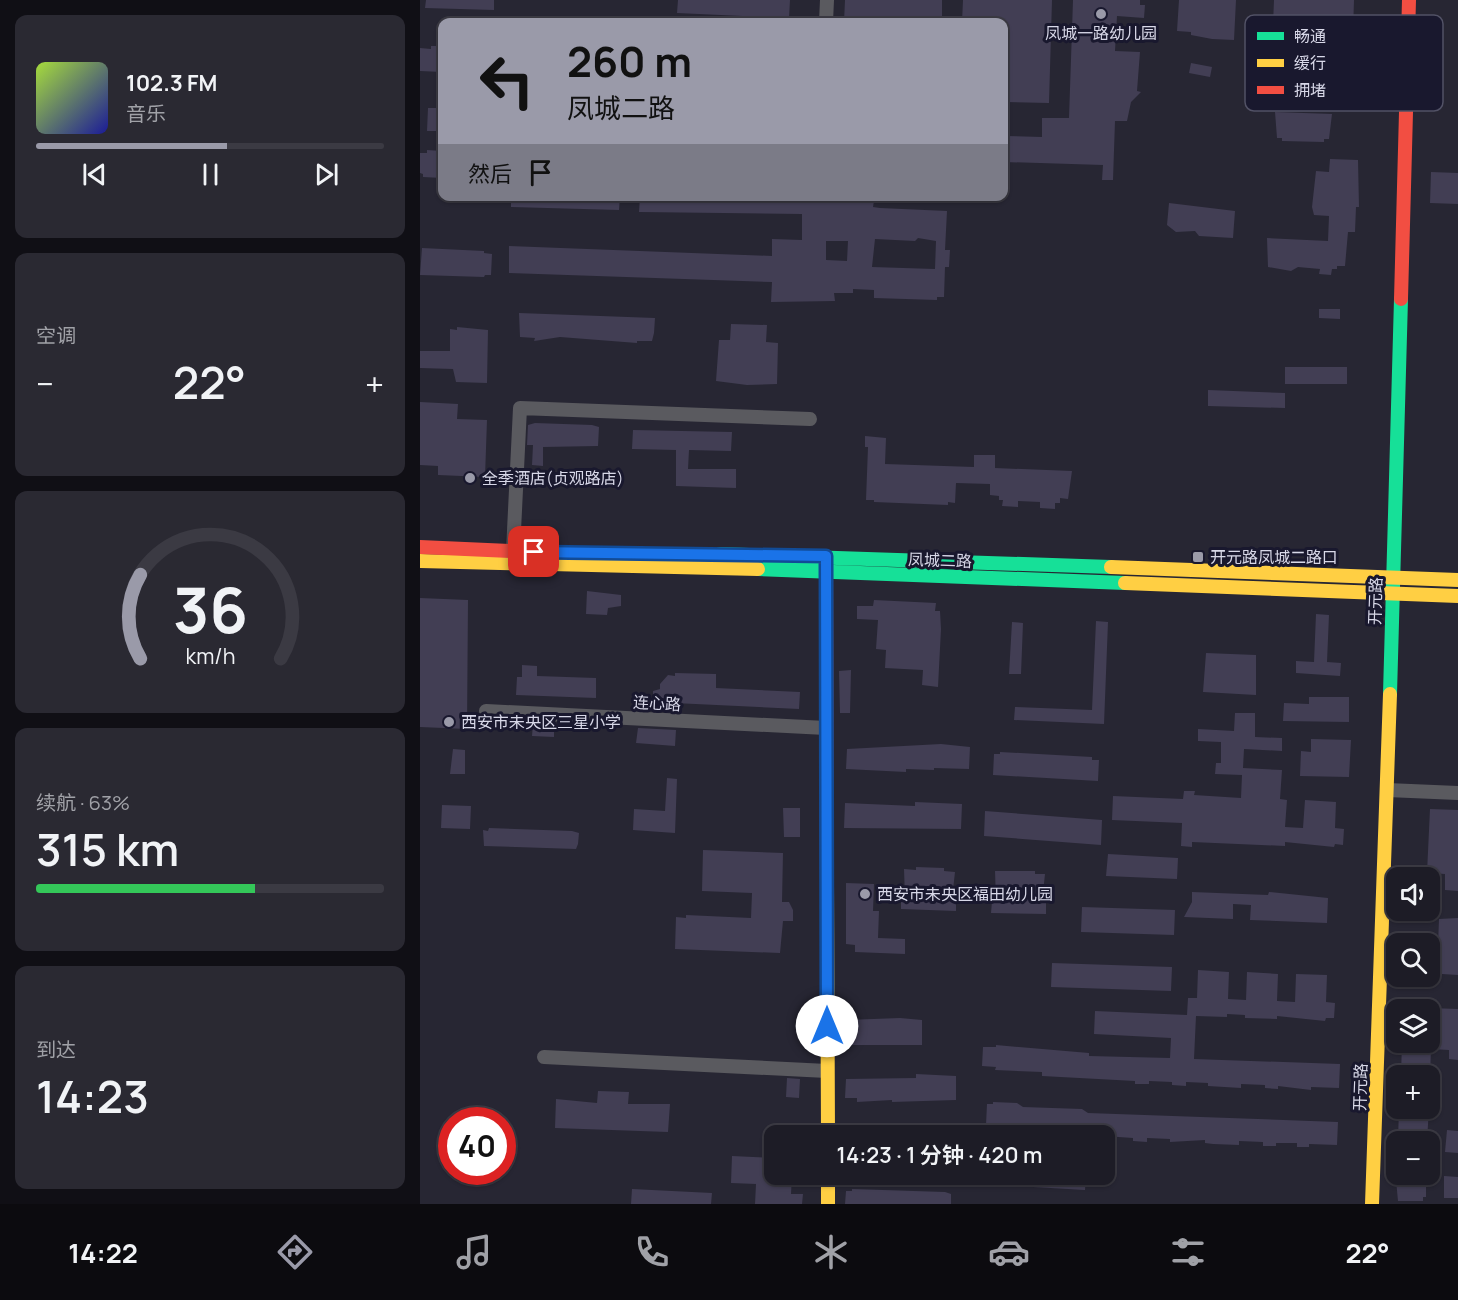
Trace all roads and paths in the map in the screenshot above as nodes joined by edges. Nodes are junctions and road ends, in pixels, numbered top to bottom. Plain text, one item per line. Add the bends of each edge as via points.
1 (827, 0) edge
2 (1409, 0) edge
3 (1409, 15) edge
4 (826, 18) edge
5 (1406, 111) edge
6 (810, 419) dead end
7 (420, 547) edge
8 (513, 551) junction
9 (826, 556) junction
10 (420, 561) edge
11 (826, 572) junction
12 (1392, 577) junction
13 (1458, 580) edge
14 (1391, 594) junction
15 (1458, 596) edge
16 (486, 711) dead end
17 (826, 728) junction
18 (1387, 789) junction
19 (1458, 793) edge
20 (544, 1057) dead end
21 (827, 1071) junction
22 (828, 1125) edge
23 (828, 1185) edge
24 (828, 1204) edge
25 (1372, 1204) edge

1 - 4 street
2 - 3 main road, 开元路
5 - 12 main road, 开元路
6 - 8 street via 520,408
7 - 8 main road, 凤城二路
8 - 9 main road, 凤城二路
9 - 11 main road
9 - 12 main road, 凤城二路
10 - 11 main road, 凤城二路
11 - 14 main road, 凤城二路
11 - 17 main road
12 - 13 main road, 凤城二路
12 - 14 main road, 开元路
14 - 15 main road, 凤城二路
14 - 18 main road, 开元路
16 - 17 street, 连心路
17 - 21 main road
18 - 19 street
18 - 25 main road, 开元路
20 - 21 street
21 - 22 main road
23 - 24 main road

